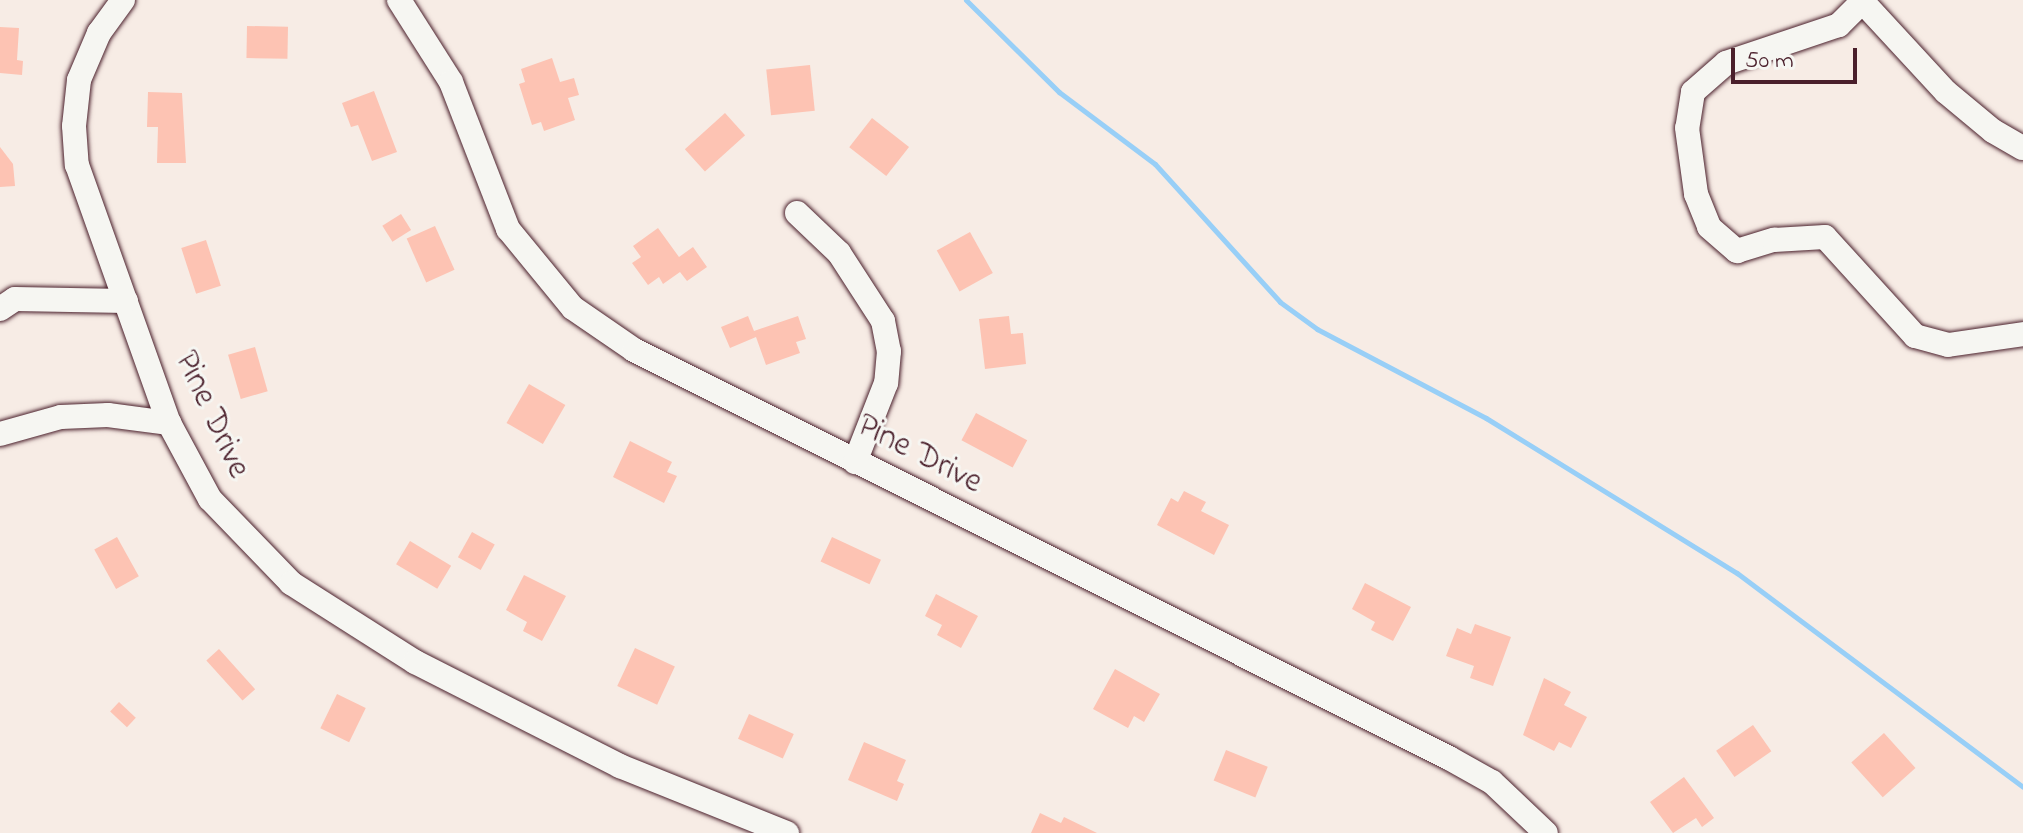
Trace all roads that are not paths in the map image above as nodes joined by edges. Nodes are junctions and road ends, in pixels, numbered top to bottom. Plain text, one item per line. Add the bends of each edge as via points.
1 (123, 0) edge
2 (399, 0) edge
3 (1861, 1) edge
4 (2023, 148) edge
5 (797, 213) dead end
6 (126, 301) junction
7 (0, 309) edge
8 (2023, 334) edge
9 (169, 423) junction
10 (0, 434) edge
11 (855, 462) junction
12 (787, 833) edge
13 (1546, 833) edge

1 - 6 street, Pine Drive via 99,33 79,80 74,126 77,165
2 - 11 street, Pine Drive via 451,82 508,229 573,308 634,350
3 - 4 street via 1946,92
3 - 8 street via 1839,25 1726,63 1693,92 1687,128 1696,194 1709,227 1737,251 1774,240 1825,237 1915,336 1948,345
5 - 11 street via 839,253 883,321 889,351 886,383
6 - 7 street via 15,299
6 - 9 street, Pine Drive
9 - 10 street via 108,415 61,417
9 - 12 street, Pine Drive via 210,499 249,545 291,583 350,624 484,700 620,766
11 - 13 street, Pine Drive via 1449,758 1492,782

